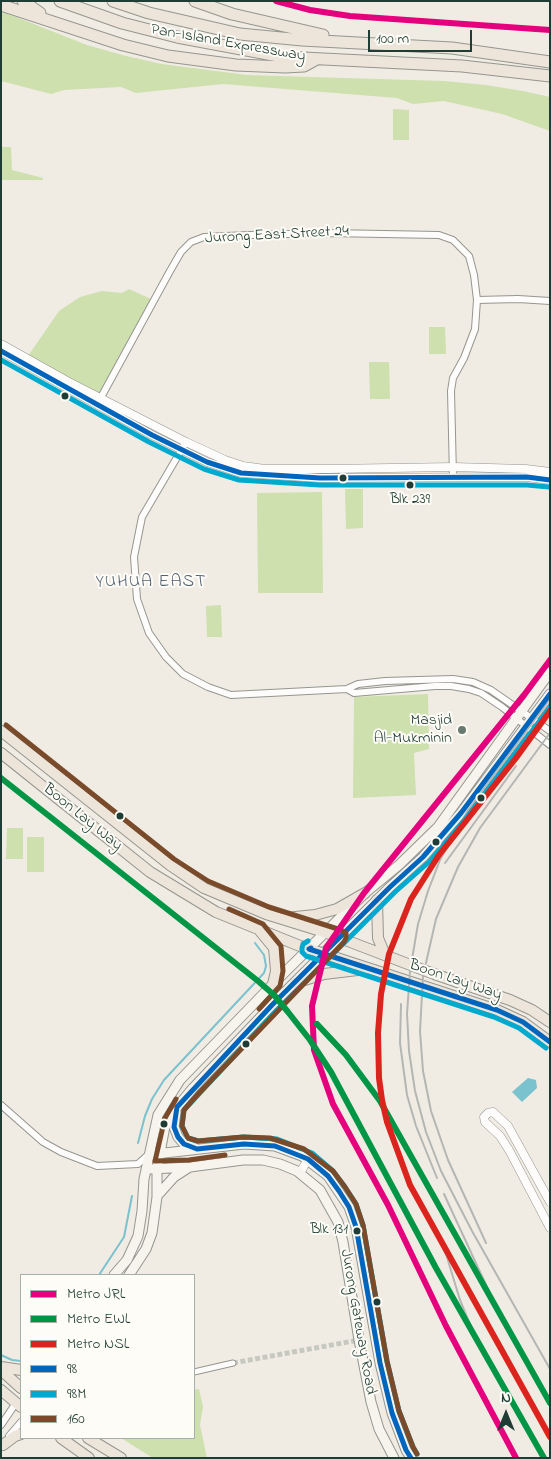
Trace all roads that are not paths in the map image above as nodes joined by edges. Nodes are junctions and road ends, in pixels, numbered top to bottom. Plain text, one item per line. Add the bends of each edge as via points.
1 (24, 1) edge
2 (60, 1) edge
3 (113, 1) edge
4 (196, 1) edge
5 (1, 4) edge
6 (54, 22) junction
7 (389, 44) junction
8 (315, 60) junction
9 (550, 62) edge
10 (550, 76) edge
11 (477, 300) junction
12 (550, 301) edge
13 (1, 344) edge
14 (1, 351) edge
15 (99, 401) junction
16 (186, 442) junction
17 (181, 449) junction
18 (453, 467) junction
19 (550, 472) edge
20 (453, 476) junction
21 (550, 480) edge
22 (550, 672) edge
23 (550, 694) edge
24 (519, 714) junction
25 (532, 718) junction
26 (526, 727) junction
27 (1, 731) edge
28 (550, 731) edge
29 (550, 745) edge
30 (1, 753) edge
31 (365, 893) junction
32 (377, 900) junction
33 (283, 919) junction
34 (259, 930) junction
35 (327, 933) junction
36 (339, 937) junction
37 (309, 949) junction
38 (323, 954) junction
39 (385, 955) junction
40 (369, 969) junction
41 (295, 983) junction
42 (273, 984) junction
43 (550, 1022) edge
44 (550, 1042) edge
45 (1, 1106) edge
46 (177, 1107) junction
47 (197, 1150) junction
48 (149, 1154) junction
49 (160, 1154) junction
50 (308, 1160) junction
51 (142, 1167) junction
52 (190, 1167) junction
53 (318, 1167) junction
54 (157, 1170) junction
55 (304, 1176) junction
56 (548, 1195) edge
57 (157, 1196) junction
58 (550, 1202) edge
59 (549, 1226) edge
60 (115, 1274) edge
61 (130, 1274) edge
62 (233, 1363) tunnel mouth
63 (1, 1368) edge
64 (20, 1370) edge
65 (195, 1372) edge
66 (20, 1387) edge
67 (1, 1390) edge
68 (19, 1402) edge
69 (20, 1423) edge
70 (1, 1425) edge
71 (20, 1434) edge
72 (62, 1439) edge
73 (90, 1439) edge
74 (2, 1446) edge
75 (89, 1458) edge
76 (121, 1458) edge
77 (394, 1458) edge
78 (410, 1458) edge

1 - 6 highway
2 - 8 highway, Pan-Island Expressway via 122,24 177,37 284,58
3 - 7 highway, Pan-Island Expressway via 149,13 240,34
4 - 7 highway via 232,14 310,33
5 - 6 highway
6 - 8 highway via 123,45 193,60 299,67
7 - 9 highway, Pan-Island Expressway via 452,48
8 - 10 highway, Pan-Island Expressway via 462,66
11 - 12 street
11 - 15 street, Jurong East Street 24 via 469,256 453,240 439,235 320,233 204,238 192,242 181,252
11 - 18 street, Jurong East Street 24 via 475,329 452,384
13 - 15 street
14 - 15 street
15 - 16 street
15 - 17 street
16 - 17 street
16 - 18 street via 243,466
17 - 20 street via 221,467 251,475 320,478
17 - 24 street via 142,517 134,557 137,598 149,633 183,674 231,695 461,687 481,693
18 - 19 street
18 - 20 street, Jurong East Street 24
20 - 21 street
22 - 24 main road
23 - 25 main road
24 - 25 street
24 - 26 street
24 - 31 main road via 438,827
25 - 26 main road
25 - 28 street
26 - 29 street
26 - 32 main road via 461,813 423,857
27 - 33 main road, Boon Lay Way via 170,865 204,888
30 - 34 main road, Boon Lay Way via 150,872 216,912
31 - 33 main road via 337,909
31 - 35 main road
32 - 36 main road
32 - 39 main road via 378,938
33 - 35 main road, Boon Lay Way
34 - 37 main road, Boon Lay Way
34 - 42 main road via 274,948 276,971
35 - 36 main road, Boon Lay Way
35 - 37 main road
36 - 38 main road
36 - 39 main road, Boon Lay Way
37 - 38 main road, Boon Lay Way
37 - 42 main road
38 - 40 main road, Boon Lay Way
38 - 41 main road
39 - 43 main road, Boon Lay Way via 510,1000
40 - 41 main road via 324,974
40 - 44 main road, Boon Lay Way via 497,1010 523,1022
41 - 46 main road
42 - 48 main road via 180,1080 158,1115
45 - 51 street via 43,1142 74,1158 97,1166
46 - 47 main road via 176,1133 184,1144
46 - 49 main road via 166,1126
47 - 49 main road, Jurong Gateway Road
47 - 50 main road, Jurong Gateway Road via 244,1144 270,1145
48 - 49 main road, Jurong Gateway Road
48 - 51 main road
49 - 54 main road
50 - 53 main road, Jurong Gateway Road
50 - 55 street
51 - 54 main road, Jurong Gateway Road
51 - 60 main road via 138,1236 127,1260
52 - 54 main road, Jurong Gateway Road
52 - 55 main road, Jurong Gateway Road via 263,1160
52 - 57 main road via 174,1177
53 - 55 street
53 - 78 main road, Jurong Gateway Road via 339,1191 356,1226 380,1363 392,1413
54 - 57 main road
55 - 77 main road, Jurong Gateway Road via 321,1192 338,1222 371,1402
56 - 58 street
56 - 59 street via 508,1126 493,1112 488,1113 484,1117 485,1122 509,1150
57 - 61 main road via 152,1233
62 - 65 street
63 - 64 main road
63 - 66 main road
67 - 68 main road
68 - 70 street
69 - 74 street
71 - 74 main road
72 - 75 main road
73 - 76 main road

